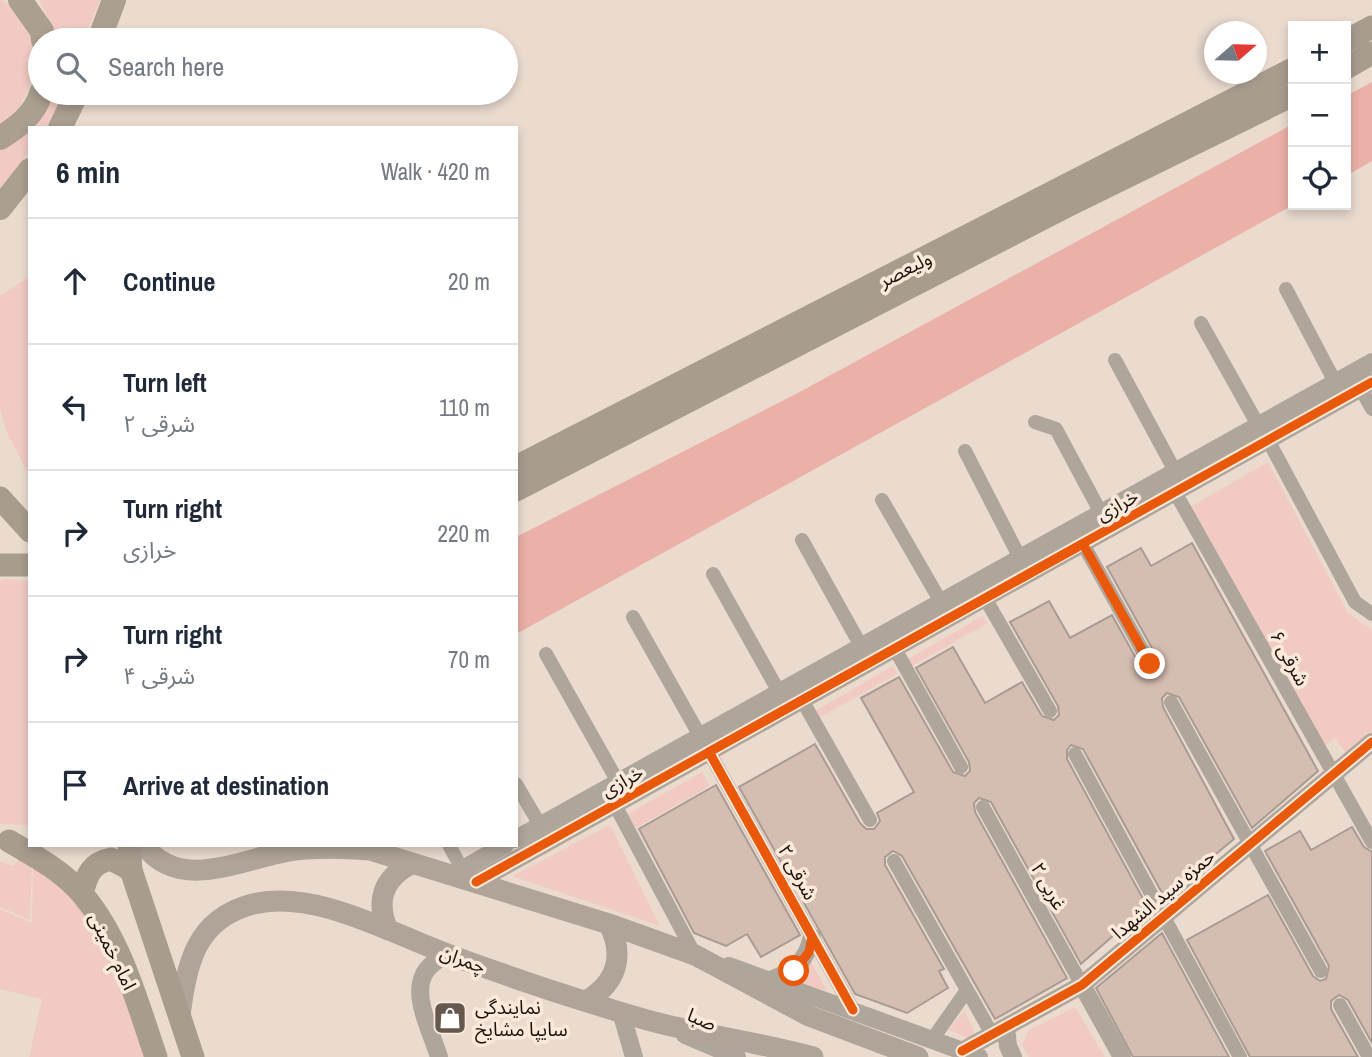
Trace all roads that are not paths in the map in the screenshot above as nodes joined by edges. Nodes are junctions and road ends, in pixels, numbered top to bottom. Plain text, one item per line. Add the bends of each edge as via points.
1 (20, 0) edge
2 (114, 0) edge
3 (1372, 27) edge
4 (40, 28) edge
5 (104, 28) edge
6 (1351, 38) edge
7 (1372, 53) edge
8 (1351, 65) edge
9 (1288, 72) edge
10 (1288, 97) edge
11 (35, 105) edge
12 (71, 105) edge
13 (61, 126) edge
14 (0, 138) edge
15 (28, 173) edge
16 (0, 208) edge
17 (1286, 289) dead end
18 (1201, 323) dead end
19 (1115, 360) dead end
20 (1372, 362) edge
21 (1335, 382) junction
22 (1366, 385) edge
23 (1372, 409) edge
24 (1035, 422) dead end
25 (1263, 433) junction
26 (965, 451) dead end
27 (518, 466) edge
28 (1175, 471) junction
29 (518, 490) edge
30 (1175, 492) junction
31 (0, 498) edge
32 (882, 500) dead end
33 (1123, 511) junction
34 (1101, 513) junction
35 (28, 528) edge
36 (802, 540) dead end
37 (1083, 544) junction
38 (1020, 558) junction
39 (0, 565) edge
40 (28, 565) edge
41 (713, 574) dead end
42 (985, 598) junction
43 (939, 610) junction
44 (1372, 614) edge
45 (633, 617) dead end
46 (861, 646) junction
47 (895, 649) junction
48 (546, 654) dead end
49 (1150, 664) dead end
50 (779, 692) junction
51 (803, 700) junction
52 (1171, 702) dead end
53 (1050, 711) dead end
54 (1372, 743) edge
55 (705, 744) junction
56 (1075, 754) dead end
57 (961, 767) dead end
58 (1334, 775) junction
59 (618, 782) junction
60 (518, 787) edge
61 (615, 805) junction
62 (983, 807) dead end
63 (870, 820) dead end
64 (540, 825) junction
65 (518, 838) edge
66 (13, 840) edge
67 (1372, 842) edge
68 (1251, 844) junction
69 (129, 847) edge
70 (146, 847) edge
71 (330, 847) edge
72 (330, 847) edge
73 (450, 847) edge
74 (502, 847) edge
75 (894, 861) dead end
76 (411, 864) junction
77 (131, 870) junction
78 (463, 875) junction
79 (82, 893) junction
80 (1163, 918) junction
81 (609, 924) junction
82 (387, 930) junction
83 (812, 937) junction
84 (449, 955) junction
85 (695, 955) junction
86 (1321, 971) dead end
87 (771, 980) junction
88 (1082, 985) junction
89 (967, 990) junction
90 (586, 1001) junction
91 (1340, 1005) dead end
92 (853, 1010) junction
93 (621, 1012) junction
94 (180, 1015) junction
95 (650, 1021) junction
96 (999, 1030) junction
97 (932, 1040) junction
98 (970, 1054) edge
99 (156, 1057) edge
100 (193, 1057) edge
101 (439, 1057) edge
102 (634, 1057) edge
103 (737, 1057) edge
104 (813, 1057) edge
105 (918, 1057) edge
106 (1013, 1057) edge
107 (1122, 1057) edge
108 (1240, 1057) edge
109 (1369, 1057) edge

1 - 4 highway
2 - 5 highway
3 - 6 main road
7 - 8 main road
9 - 27 main road, ولیعصر
10 - 29 main road, ولیعصر via 1067,206
11 - 14 highway via 21,125
12 - 13 highway
15 - 16 highway
17 - 21 street
18 - 25 street
19 - 28 street
20 - 21 street, خرازی
21 - 25 street, خرازی
22 - 23 street
22 - 25 street, خرازی
24 - 34 street via 1056,429
25 - 28 street, خرازی
25 - 30 street, خرازی
25 - 44 street via 1355,602
26 - 38 street
28 - 33 street, خرازی
30 - 33 street, خرازی
30 - 58 street, ۶ شرقی
31 - 35 main road
32 - 43 street
33 - 34 street, خرازی
33 - 37 street, خرازی
34 - 38 street, خرازی
36 - 46 street
37 - 42 street, خرازی
37 - 49 street
38 - 43 street, خرازی
39 - 40 main road
41 - 50 street
42 - 43 street, خرازی
42 - 53 street
43 - 46 street, خرازی
43 - 47 street, خرازی
45 - 55 street, ۲ شرقی
46 - 50 street, خرازی
47 - 51 street, خرازی
47 - 57 street
48 - 59 street
50 - 55 street, خرازی
51 - 55 street, خرازی
51 - 63 street
52 - 68 street
54 - 58 street, حمزه سید الشهدا
55 - 59 street, خرازی
55 - 61 street, خرازی
55 - 83 street, ۲ شرقی
56 - 80 street
58 - 67 street, ۶ شرقی
58 - 68 street, حمزه سید الشهدا
59 - 64 street, خرازی
60 - 64 street
61 - 78 street, خرازی
61 - 85 street
62 - 88 street, ۲ غربی
64 - 65 street, خرازی
66 - 79 main road, امام خمینی
68 - 80 street, حمزه سید الشهدا
68 - 86 street
69 - 77 main road, امام خمینی
70 - 72 main road via 164,864 201,871
71 - 76 main road via 370,850
73 - 78 street
74 - 78 street
75 - 89 street
76 - 78 main road
76 - 82 main road via 399,870 383,891 382,917
77 - 79 main road via 111,859 96,864
77 - 94 main road, امام خمینی
78 - 81 main road
79 - 99 main road, امام خمینی via 117,950
80 - 88 street, حمزه سید الشهدا
80 - 108 street
81 - 85 main road
81 - 90 main road via 617,946 616,968 605,988
82 - 84 main road, چمران
82 - 94 main road, چمران via 303,902 253,904 229,913 206,930 194,951
83 - 87 street via 809,952 794,971
83 - 92 street, ۲ شرقی
84 - 90 main road, چمران
84 - 101 street via 437,959 419,987
85 - 87 street
85 - 105 main road via 809,1016
87 - 92 street
88 - 96 street, حمزه سید الشهدا
88 - 107 street
89 - 96 street
89 - 97 street
90 - 93 main road, چمران
91 - 109 street
92 - 97 street
93 - 95 main road, چمران
93 - 102 street
94 - 100 main road, امام خمینی
95 - 103 street, صبا
95 - 104 main road, چمران
96 - 98 street, حمزه سید الشهدا
96 - 106 street
97 - 98 street

